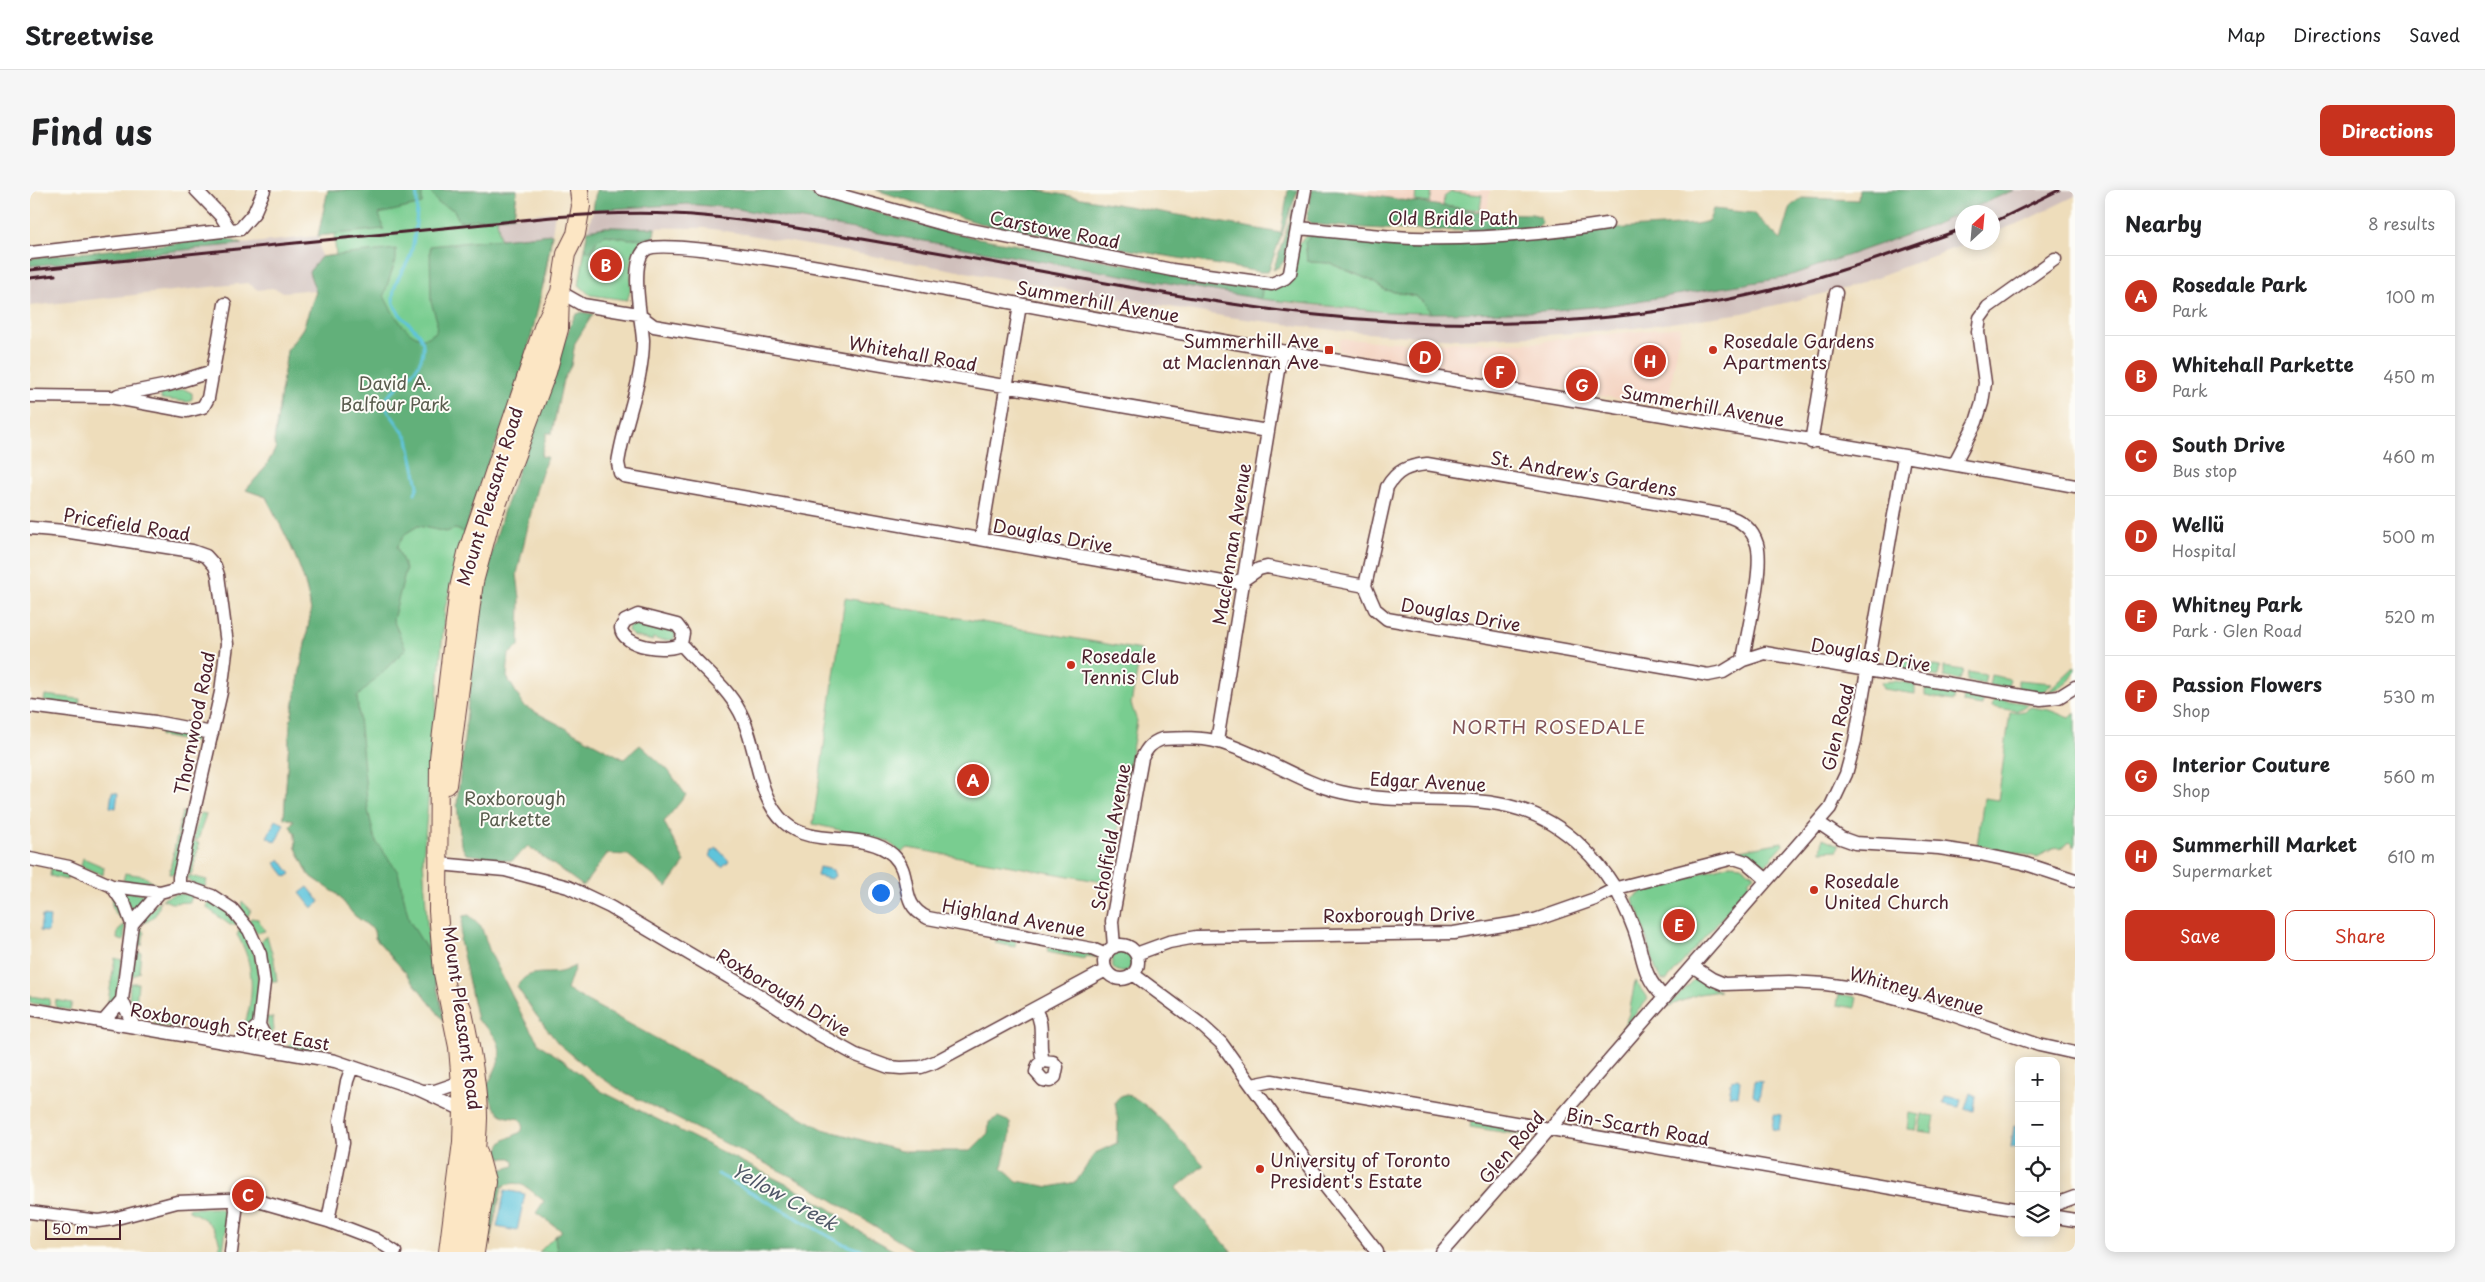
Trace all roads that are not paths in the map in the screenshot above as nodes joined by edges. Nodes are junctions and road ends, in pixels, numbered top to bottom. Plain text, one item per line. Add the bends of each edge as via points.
1 (196, 190) edge
2 (264, 190) edge
3 (820, 190) edge
4 (1305, 190) edge
5 (578, 191) edge
6 (1607, 224) dead end
7 (1298, 228) junction
8 (230, 230) junction
9 (30, 253) edge
10 (2055, 259) dead end
11 (560, 292) junction
12 (1836, 293) dead end
13 (225, 304) dead end
14 (1020, 304) junction
15 (638, 314) junction
16 (1281, 352) junction
17 (213, 371) junction
18 (1006, 387) junction
19 (30, 396) edge
20 (110, 397) junction
21 (1267, 431) junction
22 (1812, 442) junction
23 (1904, 457) junction
24 (1954, 464) junction
25 (2075, 486) edge
26 (30, 528) edge
27 (981, 539) junction
28 (215, 566) joint
29 (1243, 580) junction
30 (1365, 586) junction
31 (681, 644) dead end
32 (1743, 660) junction
33 (1867, 670) junction
34 (2075, 687) edge
35 (30, 706) edge
36 (212, 734) junction
37 (1217, 741) junction
38 (1819, 823) junction
39 (30, 859) edge
40 (439, 869) junction
41 (1767, 880) junction
42 (2075, 880) edge
43 (112, 886) junction
44 (179, 886) junction
45 (1617, 888) junction
46 (160, 892) junction
47 (132, 924) junction
48 (1110, 951) junction
49 (1136, 954) junction
50 (1692, 966) junction
51 (1106, 970) junction
52 (1133, 974) junction
53 (1664, 997) junction
54 (122, 1000) junction
55 (30, 1009) edge
56 (1035, 1009) junction
57 (103, 1022) junction
58 (259, 1025) junction
59 (134, 1027) junction
60 (237, 1044) junction
61 (272, 1051) junction
62 (2075, 1053) edge
63 (1043, 1061) dead end
64 (352, 1067) junction
65 (461, 1082) junction
66 (1252, 1085) junction
67 (420, 1090) junction
68 (463, 1110) junction
69 (1551, 1128) junction
70 (476, 1145) junction
71 (2075, 1197) edge
72 (235, 1200) junction
73 (2060, 1203) edge
74 (2015, 1209) edge
75 (30, 1212) edge
76 (2060, 1217) edge
77 (2075, 1220) edge
78 (328, 1221) junction
79 (231, 1252) edge
80 (395, 1252) edge
81 (448, 1252) edge
82 (460, 1252) edge
83 (475, 1252) edge
84 (1377, 1252) edge
85 (1442, 1252) edge

1 - 8 street
2 - 8 street via 245,224 240,229
3 - 7 street, Carstowe Road via 951,226 1260,284 1272,284 1290,273
4 - 7 street
5 - 11 main road, Mount Pleasant Road via 581,206 576,234 566,254
6 - 7 street, Old Bridle Path via 1547,234 1412,238
8 - 9 street
10 - 24 street via 1988,307 1980,318 1978,332 1985,383 1982,403
11 - 15 street, Whitehall Road via 583,304
11 - 40 main road, Mount Pleasant Road via 559,329 489,526 474,582 452,757 439,826
12 - 22 street
13 - 17 street
14 - 15 street, Summerhill Avenue via 721,252 656,246 642,254 638,269
14 - 16 street, Summerhill Avenue
14 - 18 street
15 - 18 street, Whitehall Road via 654,326
15 - 27 street, Douglas Drive via 643,336 641,364 636,397 620,452 620,473 633,479
16 - 21 street, Maclennan Avenue
16 - 22 street, Summerhill Avenue
17 - 20 street via 168,385
17 - 20 street via 206,404 193,411
18 - 21 street, Whitehall Road
18 - 27 street
19 - 20 street
21 - 29 street, Maclennan Avenue
22 - 23 street, Summerhill Avenue
23 - 24 street
23 - 33 street, Glen Road
24 - 25 street
26 - 28 street, Pricefield Road via 64,530 192,551 206,556
27 - 29 street, Douglas Drive via 1194,578 1228,583
28 - 36 street, Thornwood Road via 227,644 222,692
29 - 30 street, Douglas Drive via 1267,567
29 - 37 street, Maclennan Avenue
30 - 32 street, Douglas Drive via 1375,609 1387,619 1708,675 1723,672
30 - 32 street, St. Andrew's Gardens via 1387,486 1407,466 1427,464 1724,515 1742,522 1757,545 1757,576
31 - 48 street, Highland Avenue via 731,697 751,739 767,801 790,827 806,834 873,845 888,851 902,868 912,906 928,918
32 - 33 street, Douglas Drive via 1765,654
33 - 34 street, Douglas Drive via 2041,700 2059,697
33 - 38 street, Glen Road via 1848,768 1835,800
35 - 36 street via 154,722
36 - 44 street, Thornwood Road
37 - 45 street, Edgar Avenue via 1339,792 1396,799 1475,799 1534,814 1569,834
37 - 48 street, Scholfield Avenue via 1162,739 1154,742 1142,758 1112,921
38 - 41 street, Glen Road
38 - 42 street via 1855,843 1980,854 2024,863
39 - 43 street via 69,867
40 - 56 street, Roxborough Drive via 505,870 553,882 596,900 754,992 837,1046 888,1067 912,1068 928,1064
40 - 65 main road, Mount Pleasant Road via 438,911 443,973 458,1047
40 - 70 main road, Mount Pleasant Road via 454,971 470,1047 478,1116
41 - 45 street, Roxborough Drive via 1746,862 1734,858
41 - 50 street, Glen Road
43 - 46 street
43 - 47 street via 125,905
44 - 46 street
44 - 58 street via 200,891 222,902 249,930 263,968
45 - 49 street, Roxborough Drive via 1535,920 1486,929 1454,933 1196,936
45 - 53 street via 1635,931 1647,978
46 - 47 street
47 - 54 street
48 - 49 street via 1129,947
48 - 51 street
49 - 52 street via 1138,964
50 - 53 street, Glen Road
50 - 62 street, Whitney Avenue via 1724,984 1789,982 1860,989 1940,1011 2039,1045
51 - 52 street via 1118,979
51 - 56 street, Roxborough Drive
52 - 66 street via 1210,1032
53 - 69 street, Glen Road
54 - 57 street
54 - 59 street
55 - 57 street, Roxborough Street East
56 - 63 street via 1042,1021 1040,1050
57 - 59 street, Roxborough Street East
58 - 60 street
58 - 61 street
59 - 60 street, Roxborough Street East
60 - 61 street, Roxborough Street East
61 - 64 street, Roxborough Street East
64 - 67 street, Roxborough Street East
64 - 78 street via 340,1120 343,1143
65 - 67 street, Roxborough Street East via 435,1091
65 - 68 main road, Mount Pleasant Road
66 - 69 street, Bin-Scarth Road via 1272,1080
66 - 84 street
67 - 68 street, Roxborough Street East
68 - 81 main road, Mount Pleasant Road
69 - 74 street, Bin-Scarth Road
69 - 85 street, Glen Road
70 - 82 main road, Mount Pleasant Road
70 - 83 main road via 486,1181
71 - 73 street
72 - 75 street via 173,1202 101,1220
72 - 78 street via 258,1200
72 - 79 street
76 - 77 street
78 - 80 street via 375,1239

